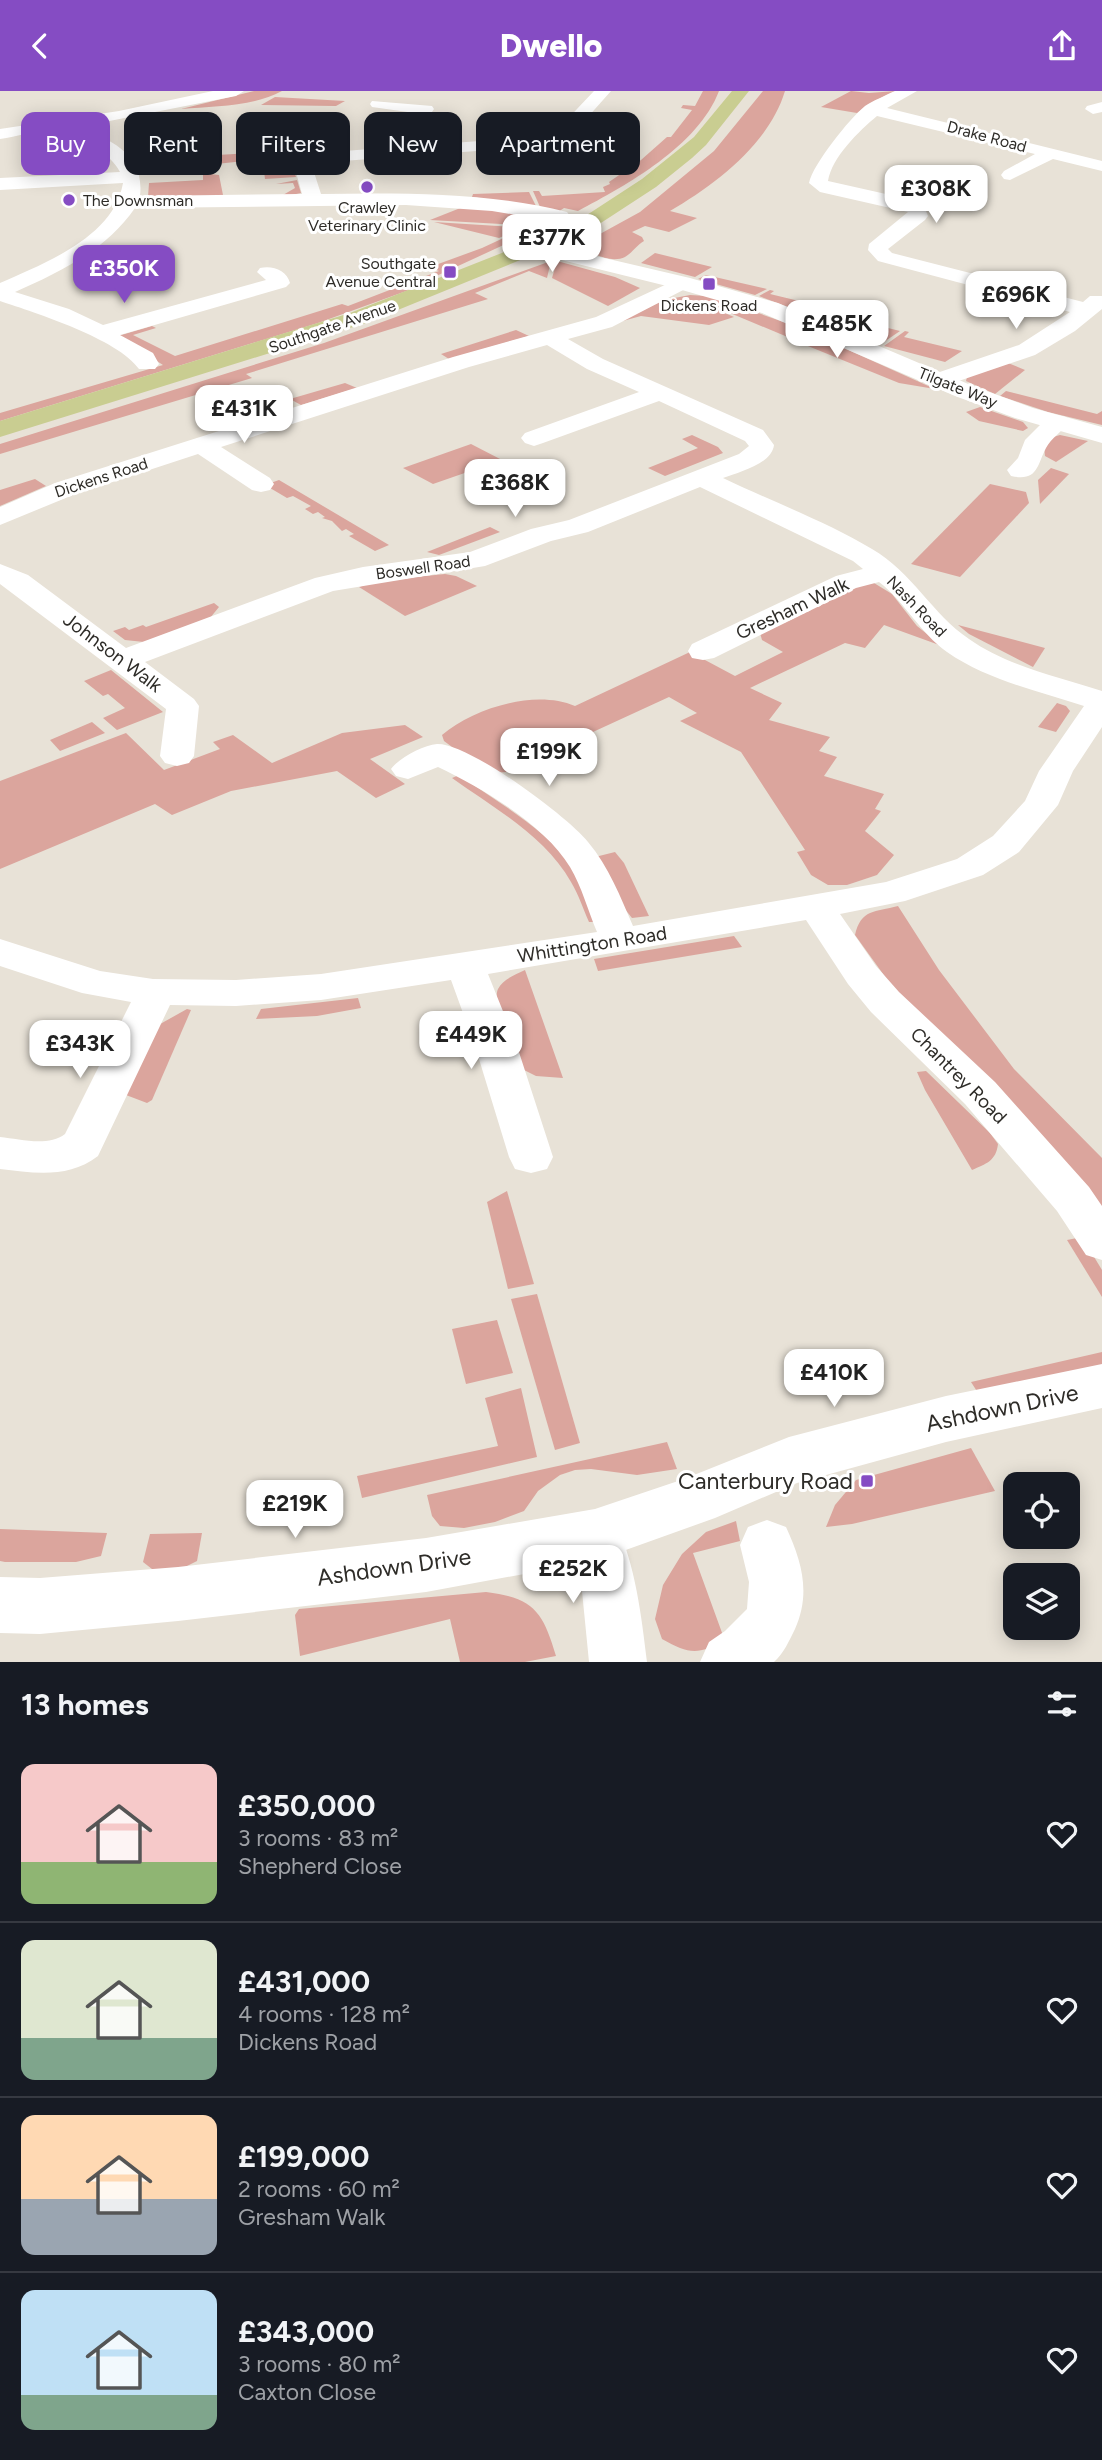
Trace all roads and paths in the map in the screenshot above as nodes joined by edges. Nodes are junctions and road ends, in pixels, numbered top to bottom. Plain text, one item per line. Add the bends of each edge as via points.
1 (236, 91) edge
2 (603, 91) edge
3 (909, 91) edge
4 (739, 93) edge
5 (377, 104) dead end
6 (871, 110) junction
7 (424, 112) edge
8 (110, 117) edge
9 (21, 131) edge
10 (0, 134) edge
11 (462, 147) edge
12 (110, 150) edge
13 (364, 153) edge
14 (1050, 153) junction
15 (1102, 166) edge
16 (1010, 175) dead end
17 (131, 177) junction
18 (0, 184) edge
19 (313, 199) junction
20 (129, 202) junction
21 (561, 216) dead end
22 (536, 248) junction
23 (267, 272) dead end
24 (681, 283) junction
25 (0, 293) edge
26 (1094, 304) edge
27 (101, 333) junction
28 (549, 337) junction
29 (147, 364) dead end
30 (939, 380) junction
31 (659, 393) junction
32 (1057, 422) junction
33 (0, 429) edge
34 (1102, 435) edge
35 (534, 438) dead end
36 (202, 446) junction
37 (1020, 470) dead end
38 (700, 477) junction
39 (261, 484) dead end
40 (0, 517) edge
41 (884, 572) junction
42 (0, 573) edge
43 (703, 651) dead end
44 (124, 659) junction
45 (1102, 702) edge
46 (177, 755) dead end
47 (408, 769) dead end
48 (817, 908) junction
49 (620, 941) junction
50 (0, 952) edge
51 (465, 965) junction
52 (153, 992) junction
53 (0, 1153) edge
54 (531, 1157) dead end
55 (1102, 1242) edge
56 (1102, 1386) edge
57 (595, 1535) junction
58 (767, 1545) dead end
59 (0, 1605) edge
60 (618, 1662) edge
61 (729, 1662) edge

1 - 8 street
2 - 11 street via 551,141
3 - 6 street
4 - 22 main road, Southgate Avenue via 700,141 649,183 577,230
5 - 7 street via 426,109
6 - 14 street, Drake Road
6 - 26 street via 817,180 827,188 917,210 918,216 879,244 880,254 910,265
9 - 10 street
12 - 17 street via 129,168
13 - 19 street via 307,160 303,165
14 - 15 street, Drake Road
14 - 16 street
17 - 18 street via 22,191
17 - 20 street
19 - 20 street
19 - 21 street via 448,201
20 - 25 street via 113,225 91,244
22 - 24 street, Tilgate Way
22 - 33 main road, Southgate Avenue via 358,318
23 - 27 street via 279,283
24 - 28 street, Dickens Road via 604,322
24 - 30 street, Tilgate Way via 770,308
25 - 27 street
26 - 30 street via 1027,350
27 - 29 street via 145,358
28 - 31 street, Boswell Road
28 - 36 street, Dickens Road
30 - 32 street, Tilgate Way
31 - 35 street
31 - 38 street, Boswell Road via 761,442 762,448 748,459
32 - 34 street, Tilgate Way
32 - 37 street via 1034,445 1030,461
36 - 39 street
36 - 40 street, Dickens Road via 46,495
38 - 41 street, Nash Road via 850,547
38 - 44 street, Boswell Road via 578,526 475,560 333,582
41 - 43 street, Gresham Walk via 846,582
41 - 45 street, Nash Road via 958,646 992,665
42 - 44 street, Johnson Walk via 18,580
44 - 46 street, Johnson Walk via 183,706
45 - 48 street, Whittington Road via 1056,771 1041,805 990,856 925,884
47 - 49 street via 438,754 466,767 561,834 584,861
48 - 49 street, Whittington Road
48 - 55 street, Chantrey Road via 885,1002 988,1102 1073,1199
49 - 51 street, Whittington Road
50 - 52 street, Whittington Road via 96,984
51 - 52 street, Whittington Road via 321,988 225,994
51 - 54 street
52 - 53 street via 149,1009 82,1145 61,1156
56 - 57 street, Ashdown Drive via 946,1419 789,1461
57 - 59 street, Ashdown Drive via 426,1565 178,1594
57 - 60 street via 610,1591
58 - 61 street via 778,1587 772,1620 761,1639

